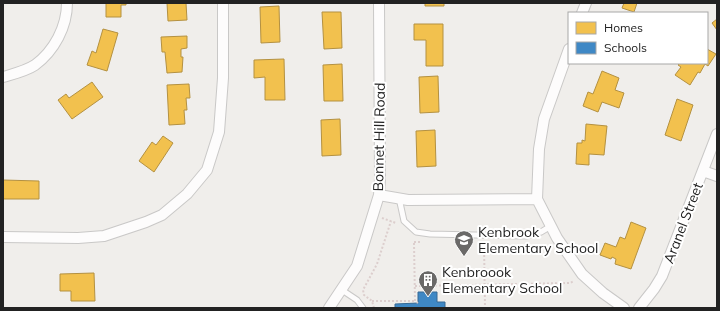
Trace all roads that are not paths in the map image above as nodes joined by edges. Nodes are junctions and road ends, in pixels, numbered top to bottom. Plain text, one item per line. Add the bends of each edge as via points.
1 (67, 3) edge
2 (223, 3) edge
3 (379, 3) edge
4 (568, 52) edge
5 (3, 77) edge
6 (717, 134) edge
7 (703, 171) junction
8 (717, 176) edge
9 (379, 195) junction
10 (399, 198) junction
11 (537, 199) junction
12 (551, 226) junction
13 (3, 237) edge
14 (342, 290) junction
15 (329, 308) edge
16 (363, 308) edge
17 (624, 308) edge
18 (639, 308) edge

1 - 5 street via 60,34 50,50 34,66
2 - 13 street via 220,132 207,170 187,194 162,214 104,236
3 - 9 street, Bonnet Hill Road
4 - 11 street via 544,119 539,149
6 - 7 street, Aranel Street
7 - 8 street
7 - 18 street, Aranel Street via 662,276
9 - 10 street
9 - 14 street, Bonnet Hill Road via 357,266
10 - 11 street via 459,201
10 - 12 lane via 404,221 416,232 526,236
11 - 12 street
12 - 17 street via 582,274
14 - 15 street, Bonnet Hill Road
14 - 16 lane via 357,300

